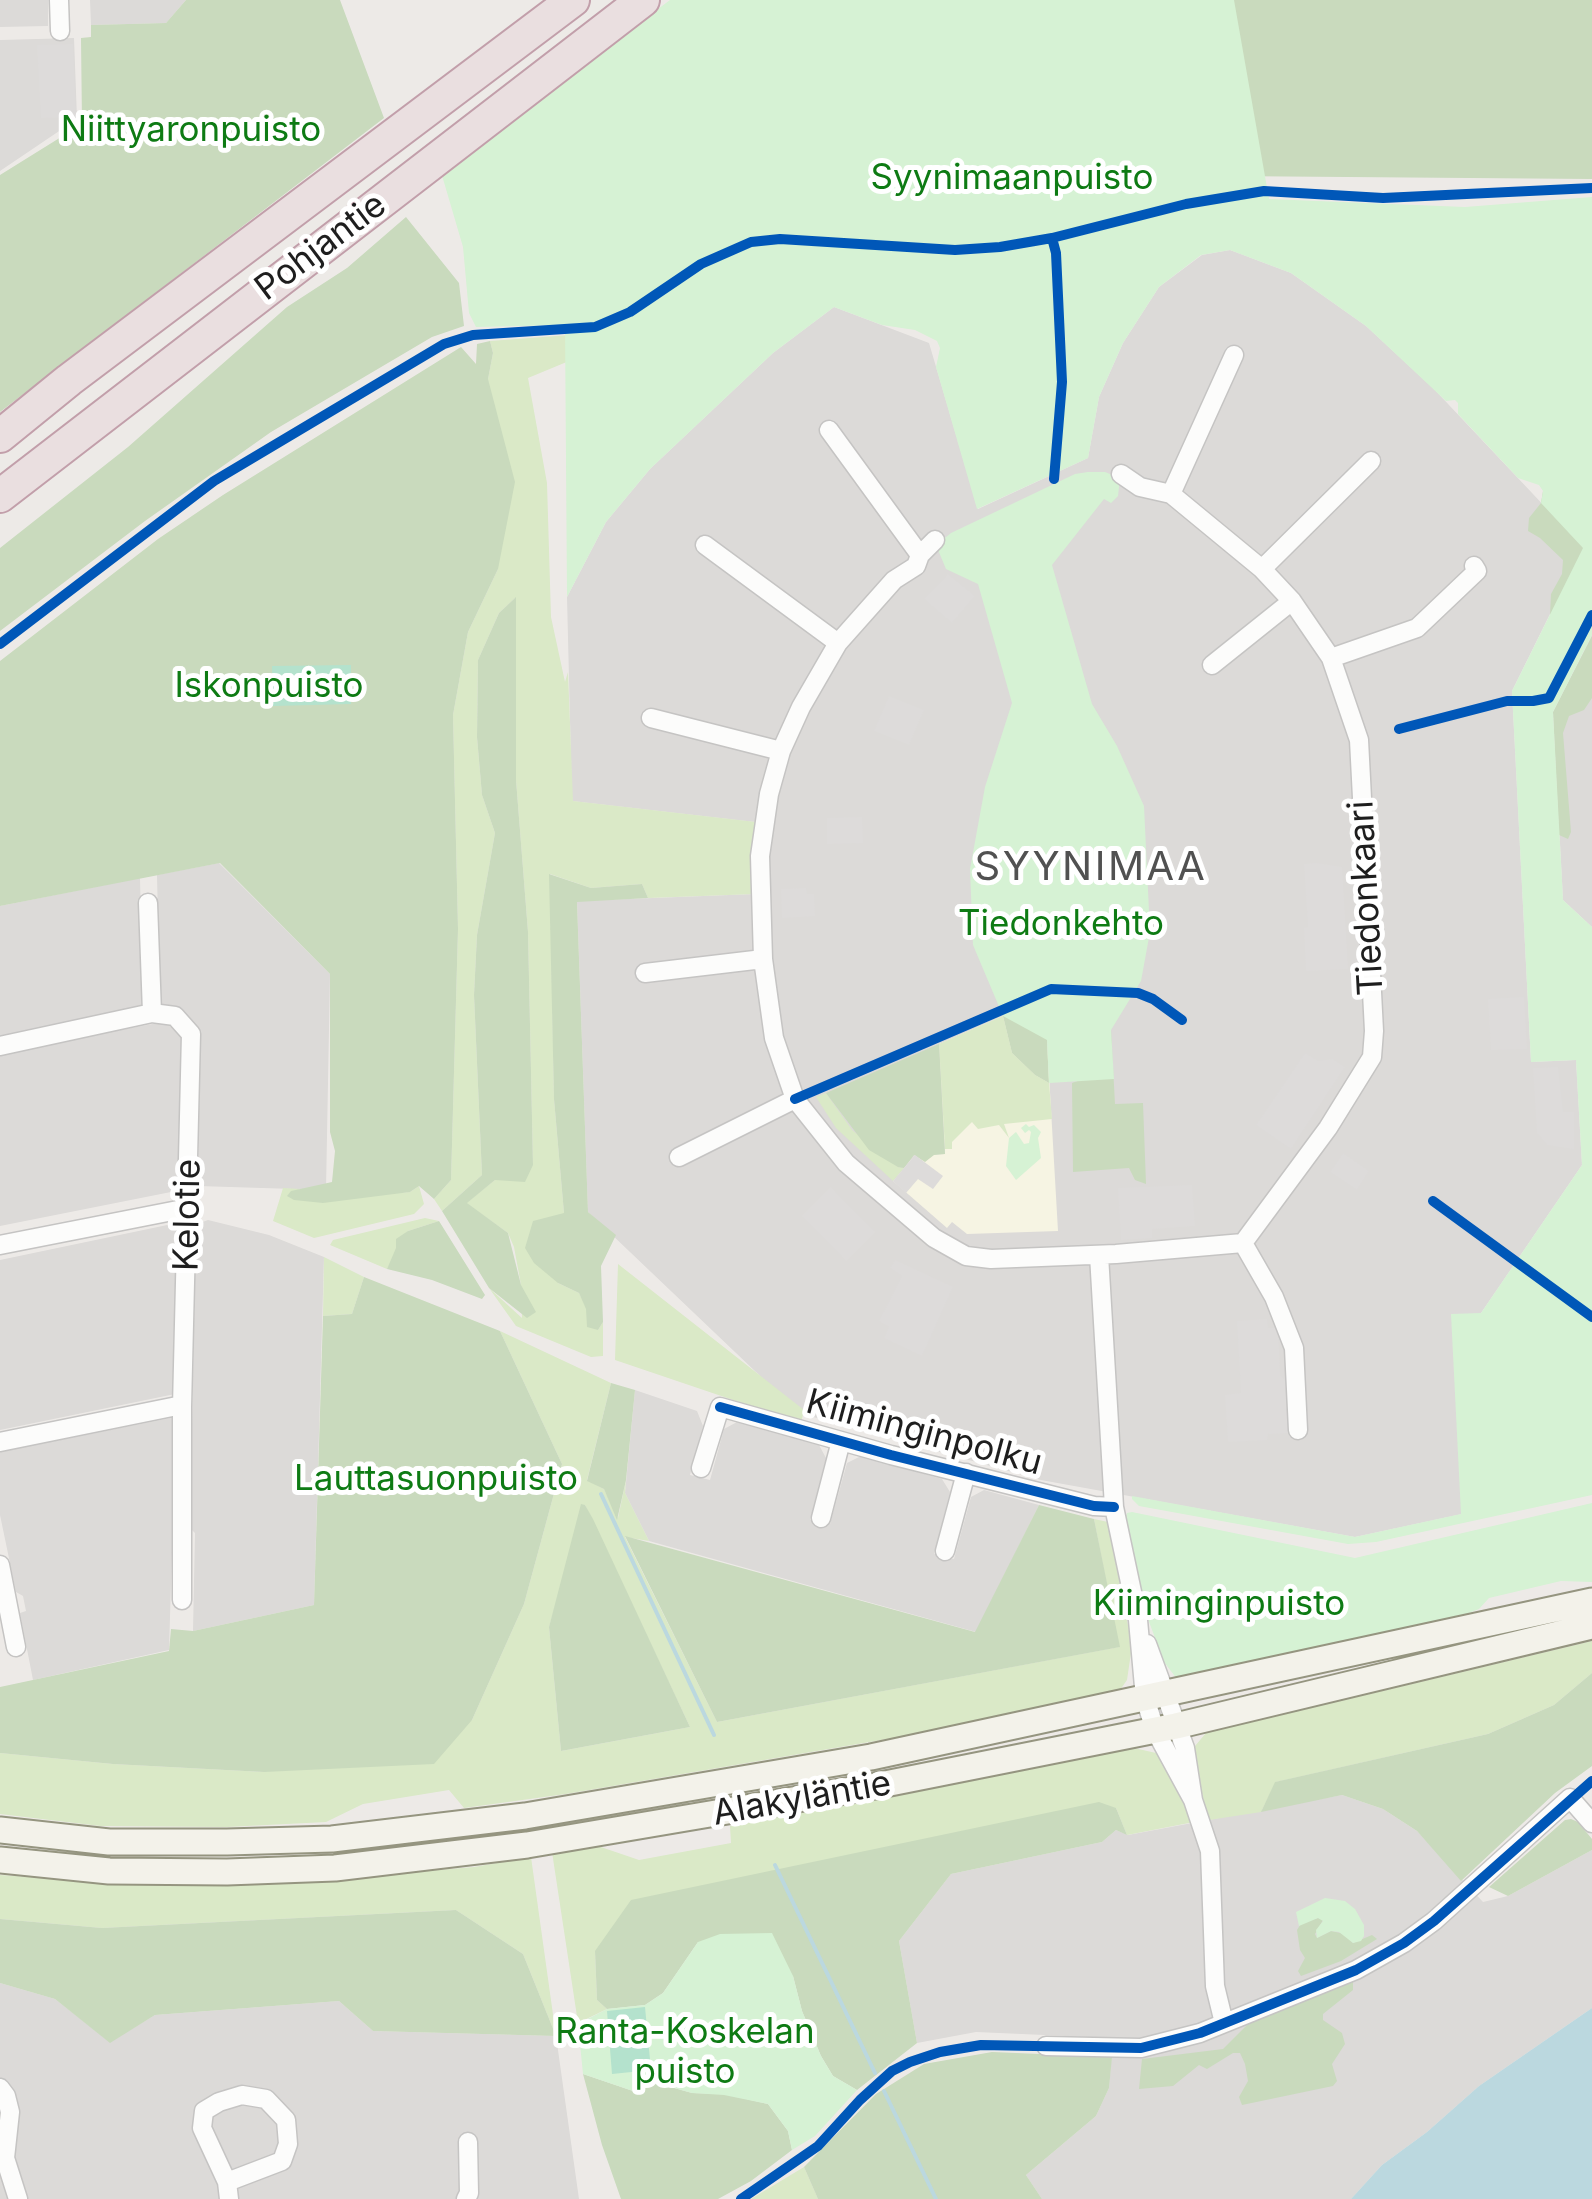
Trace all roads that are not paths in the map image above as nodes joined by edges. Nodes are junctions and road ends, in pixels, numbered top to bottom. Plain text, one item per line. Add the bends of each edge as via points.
1 (59, 0) edge
2 (574, 0) edge
3 (644, 0) edge
4 (60, 32) dead end
5 (1234, 354) dead end
6 (829, 430) dead end
7 (0, 436) edge
8 (1370, 462) dead end
9 (1121, 474) dead end
10 (1171, 494) junction
11 (0, 496) edge
12 (935, 540) dead end
13 (704, 545) dead end
14 (920, 555) junction
15 (1474, 566) dead end
16 (1262, 569) junction
17 (1292, 600) junction
18 (838, 643) junction
19 (1331, 658) junction
20 (1212, 666) dead end
21 (651, 718) dead end
22 (781, 751) junction
23 (148, 903) dead end
24 (763, 960) junction
25 (645, 973) dead end
26 (152, 1014) junction
27 (0, 1046) edge
28 (795, 1099) junction
29 (679, 1157) dead end
30 (188, 1208) junction
31 (1243, 1243) junction
32 (0, 1245) edge
33 (1099, 1255) junction
34 (182, 1404) junction
35 (1298, 1430) dead end
36 (841, 1441) junction
37 (0, 1442) edge
38 (702, 1468) dead end
39 (966, 1473) junction
40 (1114, 1507) junction
41 (821, 1518) dead end
42 (945, 1551) dead end
43 (0, 1566) edge
44 (182, 1600) dead end
45 (1592, 1601) edge
46 (1592, 1626) edge
47 (16, 1647) dead end
48 (1155, 1696) junction
49 (1166, 1728) junction
50 (1592, 1823) edge
51 (0, 1830) edge
52 (0, 1860) edge
53 (1224, 2023) junction
54 (1046, 2046) dead end
55 (0, 2088) edge
56 (468, 2142) dead end
57 (2, 2157) edge
58 (228, 2191) edge
59 (18, 2199) edge
60 (466, 2199) edge

1 - 4 street
2 - 7 highway, Pohjantie
3 - 11 highway, Pohjantie
5 - 10 street
6 - 14 street
8 - 16 street
9 - 10 street, Tiedonkaari via 1140,487
10 - 16 street, Tiedonkaari
12 - 14 street
13 - 18 street
14 - 18 street
15 - 19 street via 1477,571 1418,628
16 - 17 street, Tiedonkaari
17 - 19 street, Tiedonkaari
17 - 20 street
18 - 22 street
19 - 31 street, Tiedonkaari via 1358,740 1372,1057
21 - 22 street
22 - 24 street via 760,856
23 - 26 street
24 - 25 street
24 - 28 street via 774,1038
26 - 27 street
26 - 30 street, Kelotie via 175,1016 191,1034
28 - 29 street
28 - 33 street via 846,1163 954,1250 991,1259
30 - 32 street
30 - 34 street, Kelotie
31 - 33 street
31 - 35 street via 1294,1348
33 - 40 street
34 - 37 street
34 - 44 street, Kelotie
36 - 38 street, Kiiminginpolku via 720,1408
36 - 39 street, Kiiminginpolku
36 - 41 street, Kiiminginpolku
39 - 40 street, Kiiminginpolku
39 - 42 street, Kiiminginpolku
40 - 48 street
43 - 47 street
45 - 48 main road, Alakyläntie
46 - 49 main road, Alakyläntie
48 - 49 street
48 - 51 main road, Alakyläntie via 872,1757 420,1831 109,1842
49 - 52 main road, Alakyläntie via 876,1786 423,1860 208,1872
49 - 53 street via 1185,1748 1210,1850 1215,1986
50 - 53 street via 1570,1798 1404,1943 1356,1970
53 - 54 street via 1140,2048
55 - 57 street via 10,2112
56 - 60 street
57 - 59 street
58 - 58 street via 282,2161 286,2120 266,2100 242,2095 204,2111 202,2128

